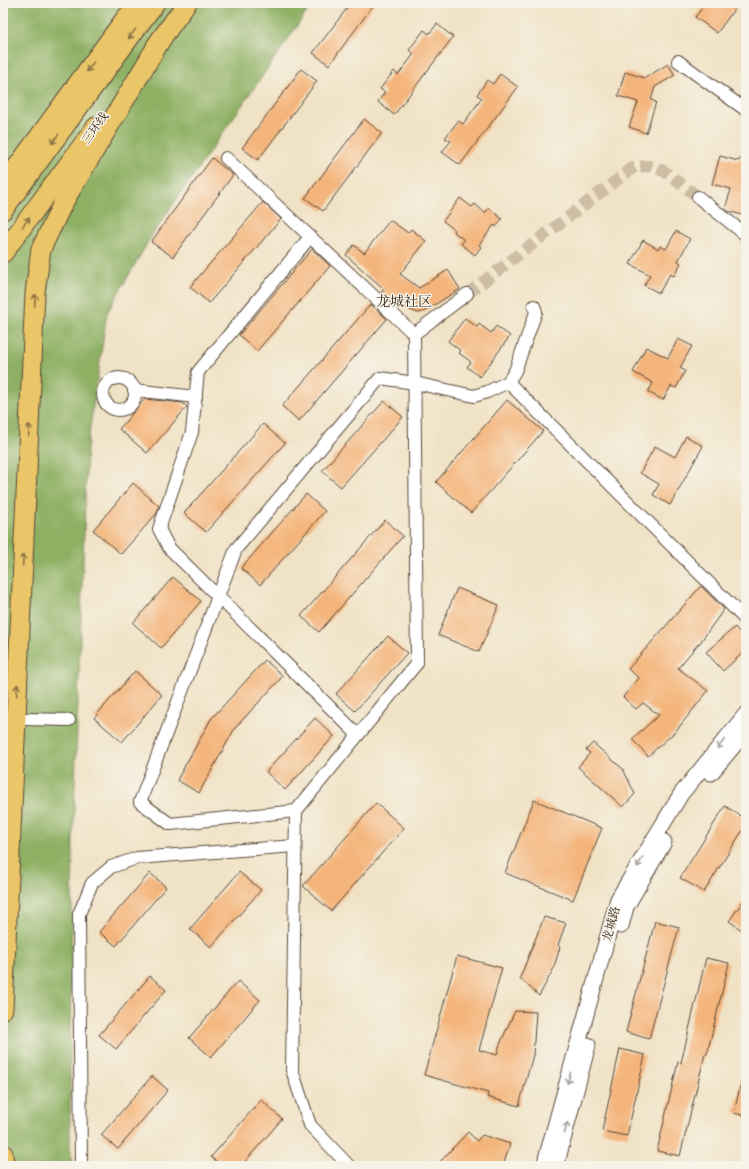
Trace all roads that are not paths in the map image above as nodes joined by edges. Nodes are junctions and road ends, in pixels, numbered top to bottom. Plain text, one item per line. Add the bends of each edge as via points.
1 (140, 3) edge
2 (155, 3) edge
3 (187, 3) edge
4 (163, 36) junction
5 (678, 61) dead end
6 (746, 110) edge
7 (226, 158) dead end
8 (3, 186) edge
9 (698, 197) tunnel mouth
10 (3, 210) edge
11 (746, 235) edge
12 (310, 237) junction
13 (3, 253) edge
14 (468, 294) tunnel mouth
15 (534, 306) dead end
16 (414, 334) junction
17 (508, 382) junction
18 (415, 383) junction
19 (134, 390) dead end
20 (196, 397) junction
21 (218, 597) junction
22 (746, 620) edge
23 (746, 714) edge
24 (24, 719) dead end
25 (68, 720) dead end
26 (746, 731) edge
27 (358, 736) junction
28 (296, 811) junction
29 (295, 846) junction
30 (3, 1009) edge
31 (3, 1154) edge
32 (4, 1166) edge
33 (81, 1166) edge
34 (349, 1166) edge
35 (544, 1166) edge
36 (556, 1166) edge

1 -> 8 highway via 125,19
2 -> 10 highway
3 - 4 highway, 三环线
13 -> 4 highway, 三环线
30 -> 4 highway via 35,300 41,250 64,200
5 - 6 street
7 - 12 street
9 - 11 street
12 - 16 street
12 - 20 street via 198,372
14 - 16 street
15 - 17 street via 536,312 515,371
16 - 18 street
17 - 18 street via 474,396
17 - 22 street
18 - 21 street via 380,378 236,549
18 - 27 street via 418,663
19 - 20 street
20 - 21 street via 192,432 160,529 169,548
21 - 27 street
21 - 28 street via 140,802 170,824
23 -> 35 street, 龙城路 via 681,794 618,899
24 - 25 street
36 -> 26 street, 龙城路 via 626,907 688,801
27 - 28 street
28 - 29 street
29 - 33 street via 137,858 111,867 92,883 79,914
29 - 34 street via 292,1070 310,1125
31 - 32 highway

